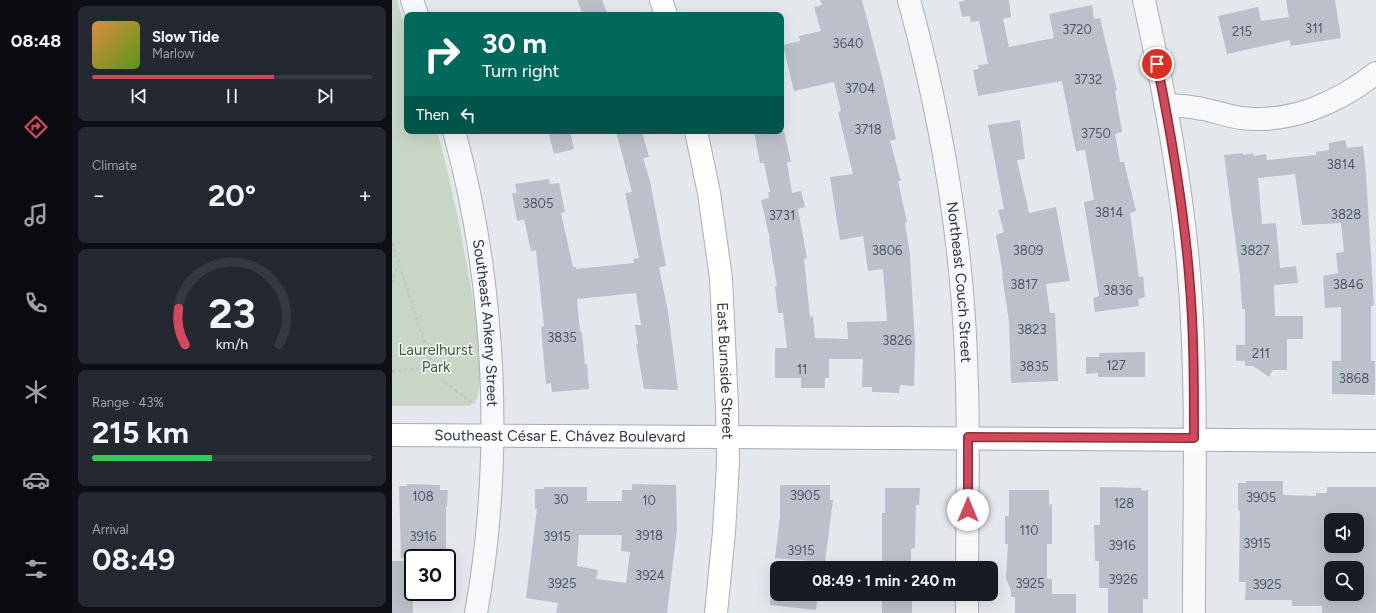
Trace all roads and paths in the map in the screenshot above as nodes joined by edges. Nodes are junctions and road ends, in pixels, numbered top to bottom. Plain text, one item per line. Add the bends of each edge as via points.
1 (412, 0) edge
2 (661, 0) edge
3 (909, 0) edge
4 (1144, 0) edge
5 (416, 12) edge
6 (665, 12) edge
7 (1376, 72) edge
8 (1165, 104) junction
9 (455, 134) edge
10 (697, 134) edge
11 (392, 243) edge
12 (398, 264) junction
13 (392, 283) edge
14 (436, 367) junction
15 (392, 371) edge
16 (474, 404) dead end
17 (392, 435) edge
18 (492, 435) junction
19 (728, 436) junction
20 (968, 437) junction
21 (1194, 438) junction
22 (1376, 441) edge
23 (967, 561) edge
24 (967, 601) edge
25 (476, 613) edge
26 (716, 613) edge
27 (967, 613) edge
28 (1194, 613) edge

1 - 5 street
2 - 6 main road
3 - 20 street, Northeast Couch Street via 934,105 960,269
4 - 8 street
7 - 8 street via 1333,101 1285,116 1241,118 1200,108
8 - 21 street via 1189,274 1194,366
9 - 18 street, Southeast Ankeny Street via 482,272 489,353
10 - 19 main road, East Burnside Street via 709,193 721,278
11 - 12 path
12 - 13 path
12 - 14 path via 429,356
14 - 15 path
14 - 16 path via 444,381
17 - 18 main road, Southeast César E. Chávez Boulevard
18 - 19 main road, Southeast César E. Chávez Boulevard
18 - 25 street, Southeast Ankeny Street via 484,553
19 - 20 main road, Southeast César E. Chávez Boulevard
19 - 26 main road, East Burnside Street via 724,532
20 - 21 main road, Southeast César E. Chávez Boulevard
20 - 23 street, Northeast Couch Street
21 - 22 main road, Southeast César E. Chávez Boulevard
21 - 28 street
24 - 27 street

